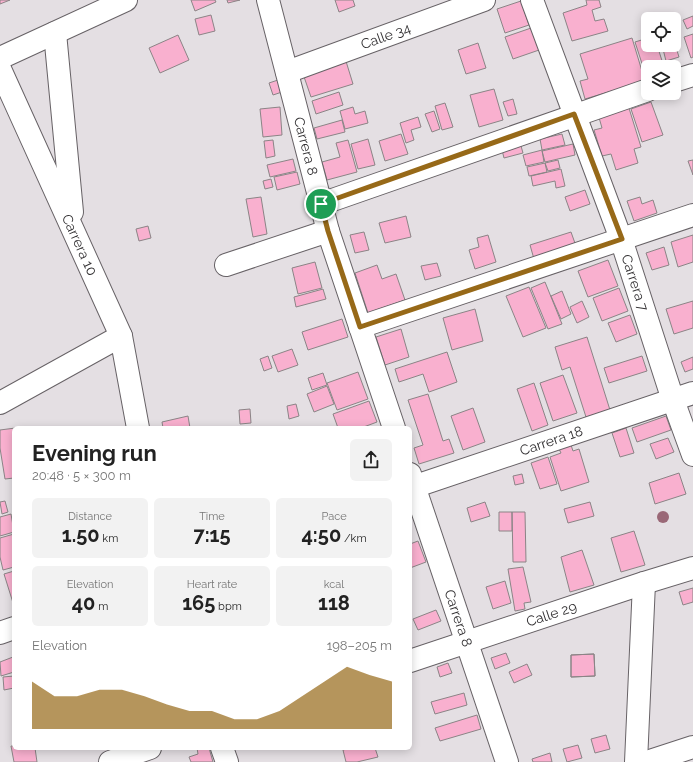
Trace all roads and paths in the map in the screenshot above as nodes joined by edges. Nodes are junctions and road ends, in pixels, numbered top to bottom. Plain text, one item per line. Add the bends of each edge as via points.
1 (126, 0) edge
2 (268, 0) edge
3 (484, 0) edge
4 (532, 0) edge
5 (55, 33) junction
6 (0, 58) edge
7 (0, 69) edge
8 (287, 72) junction
9 (693, 75) edge
10 (681, 79) edge
11 (641, 92) edge
12 (574, 114) junction
13 (321, 204) junction
14 (693, 215) edge
15 (74, 229) junction
16 (328, 231) junction
17 (622, 239) junction
18 (226, 265) dead end
19 (360, 327) junction
20 (121, 336) junction
21 (693, 393) edge
22 (673, 400) junction
23 (0, 403) edge
24 (138, 426) edge
25 (393, 426) edge
26 (693, 455) edge
27 (412, 483) edge
28 (412, 486) edge
29 (693, 568) edge
30 (644, 582) junction
31 (12, 629) edge
32 (0, 633) edge
33 (466, 642) junction
34 (412, 660) edge
35 (693, 747) edge
36 (144, 750) edge
37 (223, 750) edge
38 (110, 762) edge
39 (227, 762) edge
40 (507, 762) edge
41 (636, 762) edge
42 (647, 762) edge

1 - 5 street
2 - 8 street, Carrera 8
3 - 8 street, Calle 34
4 - 12 street, Carrera 7
5 - 6 street
5 - 15 street
7 - 15 street, Carrera 10
8 - 13 street, Carrera 8
9 - 10 street
11 - 12 street
12 - 13 street
12 - 17 street, Carrera 7
13 - 16 street, Carrera 8
14 - 17 street
15 - 20 street, Carrera 10
16 - 18 street
16 - 19 street, Carrera 8
17 - 19 street
17 - 22 street, Carrera 7
19 - 25 street, Carrera 8
20 - 23 street
20 - 24 street, Carrera 10
21 - 22 street, Carrera 18
22 - 26 street, Carrera 7
22 - 27 street, Carrera 18
28 - 33 street, Carrera 8
29 - 30 street, Calle 29
30 - 33 street, Calle 29
30 - 41 street
31 - 32 street
33 - 34 street, Calle 29
33 - 40 street, Carrera 8
35 - 42 street
36 - 38 street
37 - 39 street

